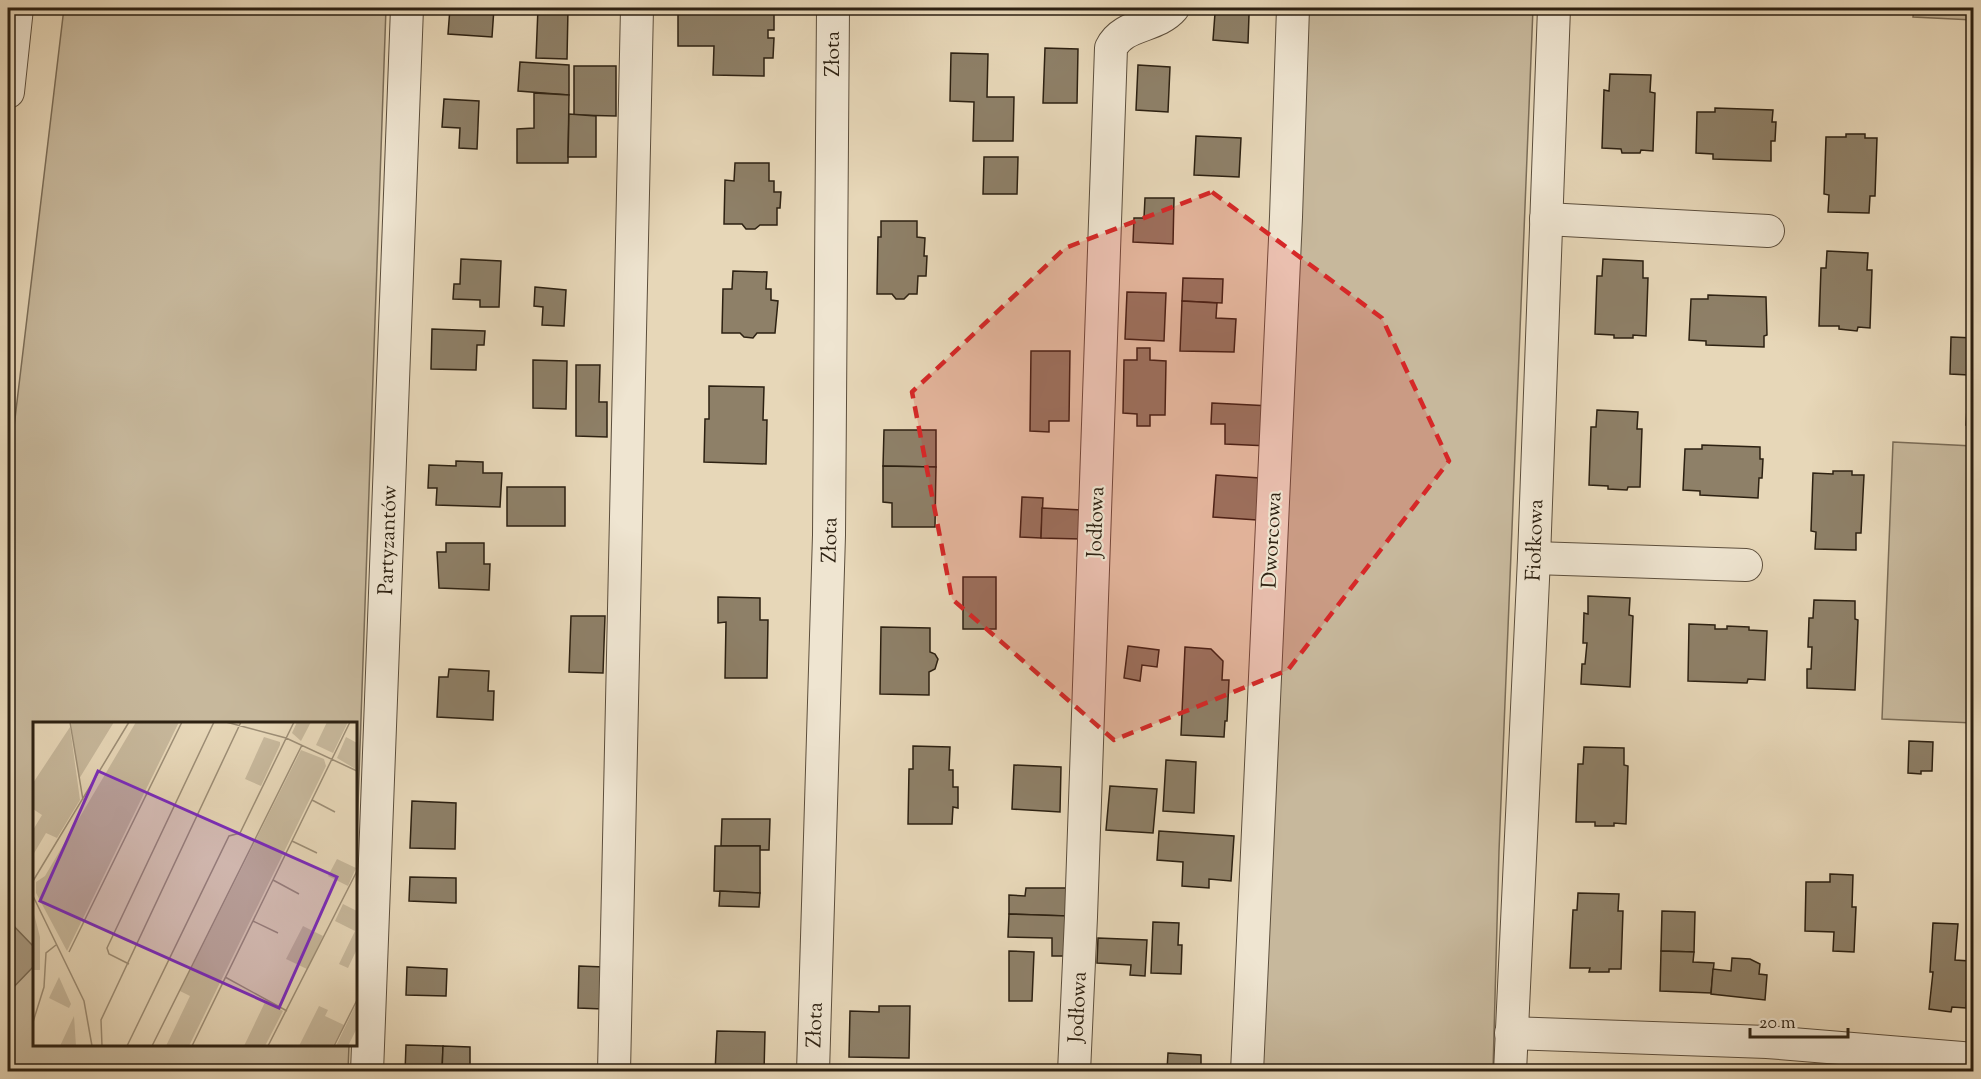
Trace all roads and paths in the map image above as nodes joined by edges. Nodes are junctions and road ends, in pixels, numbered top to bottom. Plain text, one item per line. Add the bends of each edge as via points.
1 (17, 8) edge
2 (407, 8) edge
3 (637, 8) edge
4 (833, 8) edge
5 (1173, 8) edge
6 (1293, 8) edge
7 (1554, 8) edge
8 (8, 92) edge
9 (1546, 219) junction
10 (1768, 231) dead end
11 (1534, 558) junction
12 (1746, 565) dead end
13 (1511, 1033) junction
14 (1974, 1059) edge
15 (367, 1071) edge
16 (614, 1071) edge
17 (813, 1071) edge
18 (1074, 1071) edge
19 (1247, 1071) edge
20 (1510, 1071) edge

1 - 8 street
2 - 15 street, Partyzantów
3 - 16 street
4 - 17 street, Złota via 830,535
5 - 18 street, Jodłowa via 1166,15 1118,36 1111,48
6 - 19 street, Dworcowa
7 - 9 street, Fiołkowa
9 - 10 street
9 - 11 street, Fiołkowa
11 - 12 street
11 - 13 street, Fiołkowa
13 - 14 street via 1767,1042
13 - 20 street, Fiołkowa

